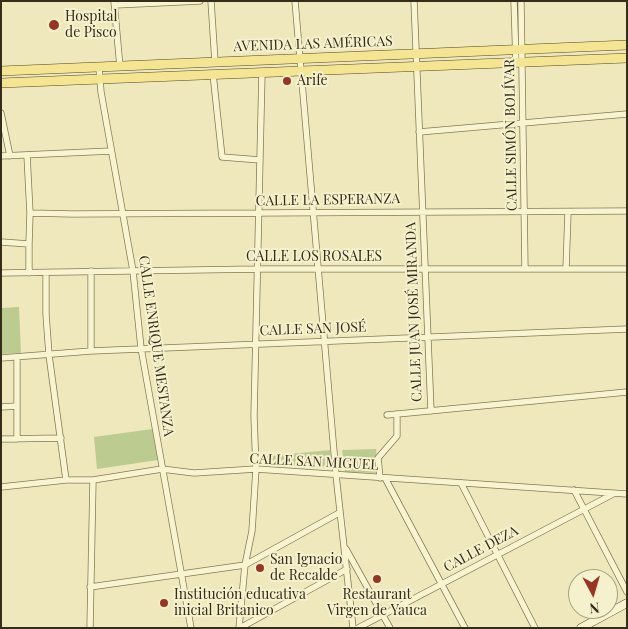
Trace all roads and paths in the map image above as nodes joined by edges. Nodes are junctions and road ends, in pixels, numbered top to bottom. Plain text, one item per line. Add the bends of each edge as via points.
1 (200, 1) edge
2 (211, 1) edge
3 (295, 1) edge
4 (414, 1) edge
5 (514, 1) edge
6 (521, 1) edge
7 (176, 2) edge
8 (115, 3) edge
9 (627, 45) edge
10 (519, 49) junction
11 (416, 54) junction
12 (627, 58) edge
13 (301, 59) junction
14 (241, 61) junction
15 (214, 62) junction
16 (519, 62) junction
17 (416, 66) junction
18 (120, 67) junction
19 (99, 68) junction
20 (302, 70) junction
21 (1, 71) edge
22 (262, 72) junction
23 (242, 73) junction
24 (213, 74) junction
25 (99, 78) junction
26 (1, 83) edge
27 (1, 113) edge
28 (627, 114) edge
29 (523, 123) junction
30 (419, 132) junction
31 (111, 151) junction
32 (27, 155) junction
33 (1, 156) edge
34 (10, 156) junction
35 (260, 160) junction
36 (627, 211) edge
37 (422, 212) junction
38 (525, 212) junction
39 (568, 212) junction
40 (30, 213) junction
41 (259, 213) junction
42 (314, 213) junction
43 (123, 214) junction
44 (1, 242) edge
45 (29, 244) junction
46 (627, 268) edge
47 (258, 269) junction
48 (425, 269) junction
49 (526, 269) junction
50 (566, 269) junction
51 (318, 270) junction
52 (91, 271) junction
53 (133, 271) junction
54 (1, 273) edge
55 (29, 273) junction
56 (46, 274) junction
57 (627, 330) edge
58 (627, 333) edge
59 (428, 337) junction
60 (325, 342) junction
61 (257, 344) junction
62 (141, 348) junction
63 (92, 351) junction
64 (49, 355) junction
65 (17, 357) junction
66 (1, 358) edge
67 (627, 392) edge
68 (16, 406) junction
69 (1, 407) edge
70 (431, 411) junction
71 (397, 414) junction
72 (387, 415) dead end
73 (61, 438) junction
74 (1, 439) edge
75 (17, 439) junction
76 (162, 469) junction
77 (256, 469) junction
78 (336, 475) junction
79 (383, 478) junction
80 (66, 480) junction
81 (93, 480) junction
82 (460, 483) junction
83 (1, 487) edge
84 (574, 490) junction
85 (615, 493) junction
86 (627, 494) edge
87 (584, 509) junction
88 (340, 513) junction
89 (344, 545) junction
90 (498, 554) junction
91 (245, 564) junction
92 (347, 569) junction
93 (180, 574) junction
94 (442, 583) junction
95 (90, 586) junction
96 (627, 592) edge
97 (627, 603) edge
98 (383, 615) junction
99 (90, 628) edge
100 (191, 628) edge
101 (239, 628) edge
102 (353, 628) edge
103 (358, 628) edge
104 (390, 628) edge
105 (465, 628) edge
106 (535, 628) edge
107 (581, 628) edge

1 - 7 street
2 - 15 street
3 - 13 street
4 - 11 street, CALLE JUAN JOSÉ MIRANDA
5 - 10 street, CALLE SIMÓN BOLÍVAR
6 - 10 street, CALLE SIMÓN BOLÍVAR
7 - 8 street
8 - 18 street
9 - 10 main road, AVENIDA LAS AMÉRICAS
10 - 11 main road, AVENIDA LAS AMÉRICAS
10 - 16 street, CALLE SIMÓN BOLÍVAR
11 - 13 main road, AVENIDA LAS AMÉRICAS
11 - 17 street, CALLE JUAN JOSÉ MIRANDA
12 - 16 main road, AVENIDA LAS AMÉRICAS
13 - 14 main road, AVENIDA LAS AMÉRICAS
13 - 20 street
14 - 15 main road, AVENIDA LAS AMÉRICAS
14 - 23 main road
15 - 18 main road, AVENIDA LAS AMÉRICAS
16 - 17 main road, AVENIDA LAS AMÉRICAS
16 - 29 street, CALLE SIMÓN BOLÍVAR
17 - 20 main road, AVENIDA LAS AMÉRICAS
17 - 30 street, CALLE JUAN JOSÉ MIRANDA
18 - 19 main road, AVENIDA LAS AMÉRICAS
19 - 21 main road, AVENIDA LAS AMÉRICAS
19 - 25 street, CALLE ENRIQUE MESTANZA
20 - 22 main road, AVENIDA LAS AMÉRICAS
20 - 42 street
22 - 23 main road, AVENIDA LAS AMÉRICAS
22 - 35 street
23 - 24 main road, AVENIDA LAS AMÉRICAS
24 - 25 main road, AVENIDA LAS AMÉRICAS
24 - 35 street via 222,157
25 - 26 main road, AVENIDA LAS AMÉRICAS
25 - 31 street, CALLE ENRIQUE MESTANZA
27 - 34 street
28 - 29 street
29 - 30 street
29 - 38 street, CALLE SIMÓN BOLÍVAR
30 - 37 street, CALLE JUAN JOSÉ MIRANDA
31 - 32 street
31 - 43 street, CALLE ENRIQUE MESTANZA
32 - 34 street
32 - 40 street
33 - 34 street
35 - 41 street
36 - 39 street, CALLE LA ESPERANZA
37 - 38 street, CALLE LA ESPERANZA
37 - 42 street, CALLE LA ESPERANZA
37 - 48 street, CALLE JUAN JOSÉ MIRANDA
38 - 39 street, CALLE LA ESPERANZA
38 - 49 street, CALLE SIMÓN BOLÍVAR
39 - 50 street
40 - 43 street, CALLE LA ESPERANZA
40 - 45 street
41 - 42 street, CALLE LA ESPERANZA
41 - 43 street, CALLE LA ESPERANZA
41 - 47 street
42 - 51 street
43 - 53 street, CALLE ENRIQUE MESTANZA
44 - 45 street
45 - 55 street
46 - 50 street, CALLE LOS ROSALES
47 - 51 street, CALLE LOS ROSALES
47 - 53 street, CALLE LOS ROSALES
47 - 61 street
48 - 49 street, CALLE LOS ROSALES
48 - 51 street, CALLE LOS ROSALES
48 - 59 street, CALLE JUAN JOSÉ MIRANDA
49 - 50 street, CALLE LOS ROSALES
51 - 60 street
52 - 53 street, CALLE LOS ROSALES
52 - 56 street, CALLE LOS ROSALES
52 - 63 street
53 - 62 street, CALLE ENRIQUE MESTANZA
54 - 55 street, CALLE LOS ROSALES
55 - 56 street, CALLE LOS ROSALES
56 - 64 street
57 - 58 street
57 - 59 street, CALLE SAN JOSÉ
59 - 60 street, CALLE SAN JOSÉ
59 - 70 street, CALLE JUAN JOSÉ MIRANDA
60 - 61 street, CALLE SAN JOSÉ
60 - 78 street
61 - 62 street, CALLE SAN JOSÉ
61 - 77 street
62 - 63 street, CALLE SAN JOSÉ
62 - 76 street, CALLE ENRIQUE MESTANZA
63 - 64 street, CALLE SAN JOSÉ
64 - 65 street, CALLE SAN JOSÉ
64 - 73 street
65 - 66 street, CALLE SAN JOSÉ
65 - 68 street
67 - 70 street
68 - 69 street
68 - 75 street
70 - 71 street
71 - 72 street
71 - 79 street via 397,436 378,458
73 - 75 street
73 - 80 street
74 - 75 street
76 - 77 street, CALLE SAN MIGUEL via 194,473
76 - 81 street, CALLE SAN MIGUEL
76 - 93 street, CALLE ENRIQUE MESTANZA
77 - 78 street, CALLE SAN MIGUEL
77 - 91 street via 252,530
78 - 79 street, CALLE SAN MIGUEL
78 - 88 street
79 - 82 street, CALLE SAN MIGUEL
79 - 94 street
80 - 81 street, CALLE SAN MIGUEL
80 - 83 street, CALLE SAN MIGUEL
81 - 95 street
82 - 84 street, CALLE SAN MIGUEL
82 - 90 street
84 - 85 street, CALLE SAN MIGUEL
84 - 87 street
85 - 86 street, CALLE SAN MIGUEL
85 - 87 street, CALLE DEZA
87 - 90 street, CALLE DEZA
87 - 96 street
88 - 89 street
88 - 91 street
89 - 92 street
89 - 98 street
90 - 94 street, CALLE DEZA
90 - 106 street
91 - 93 street
91 - 101 street
92 - 101 street
92 - 102 street
93 - 95 street
93 - 100 street, CALLE ENRIQUE MESTANZA
94 - 98 street, CALLE DEZA
94 - 105 street
95 - 99 street
97 - 107 street
98 - 103 street, CALLE DEZA
98 - 104 street

